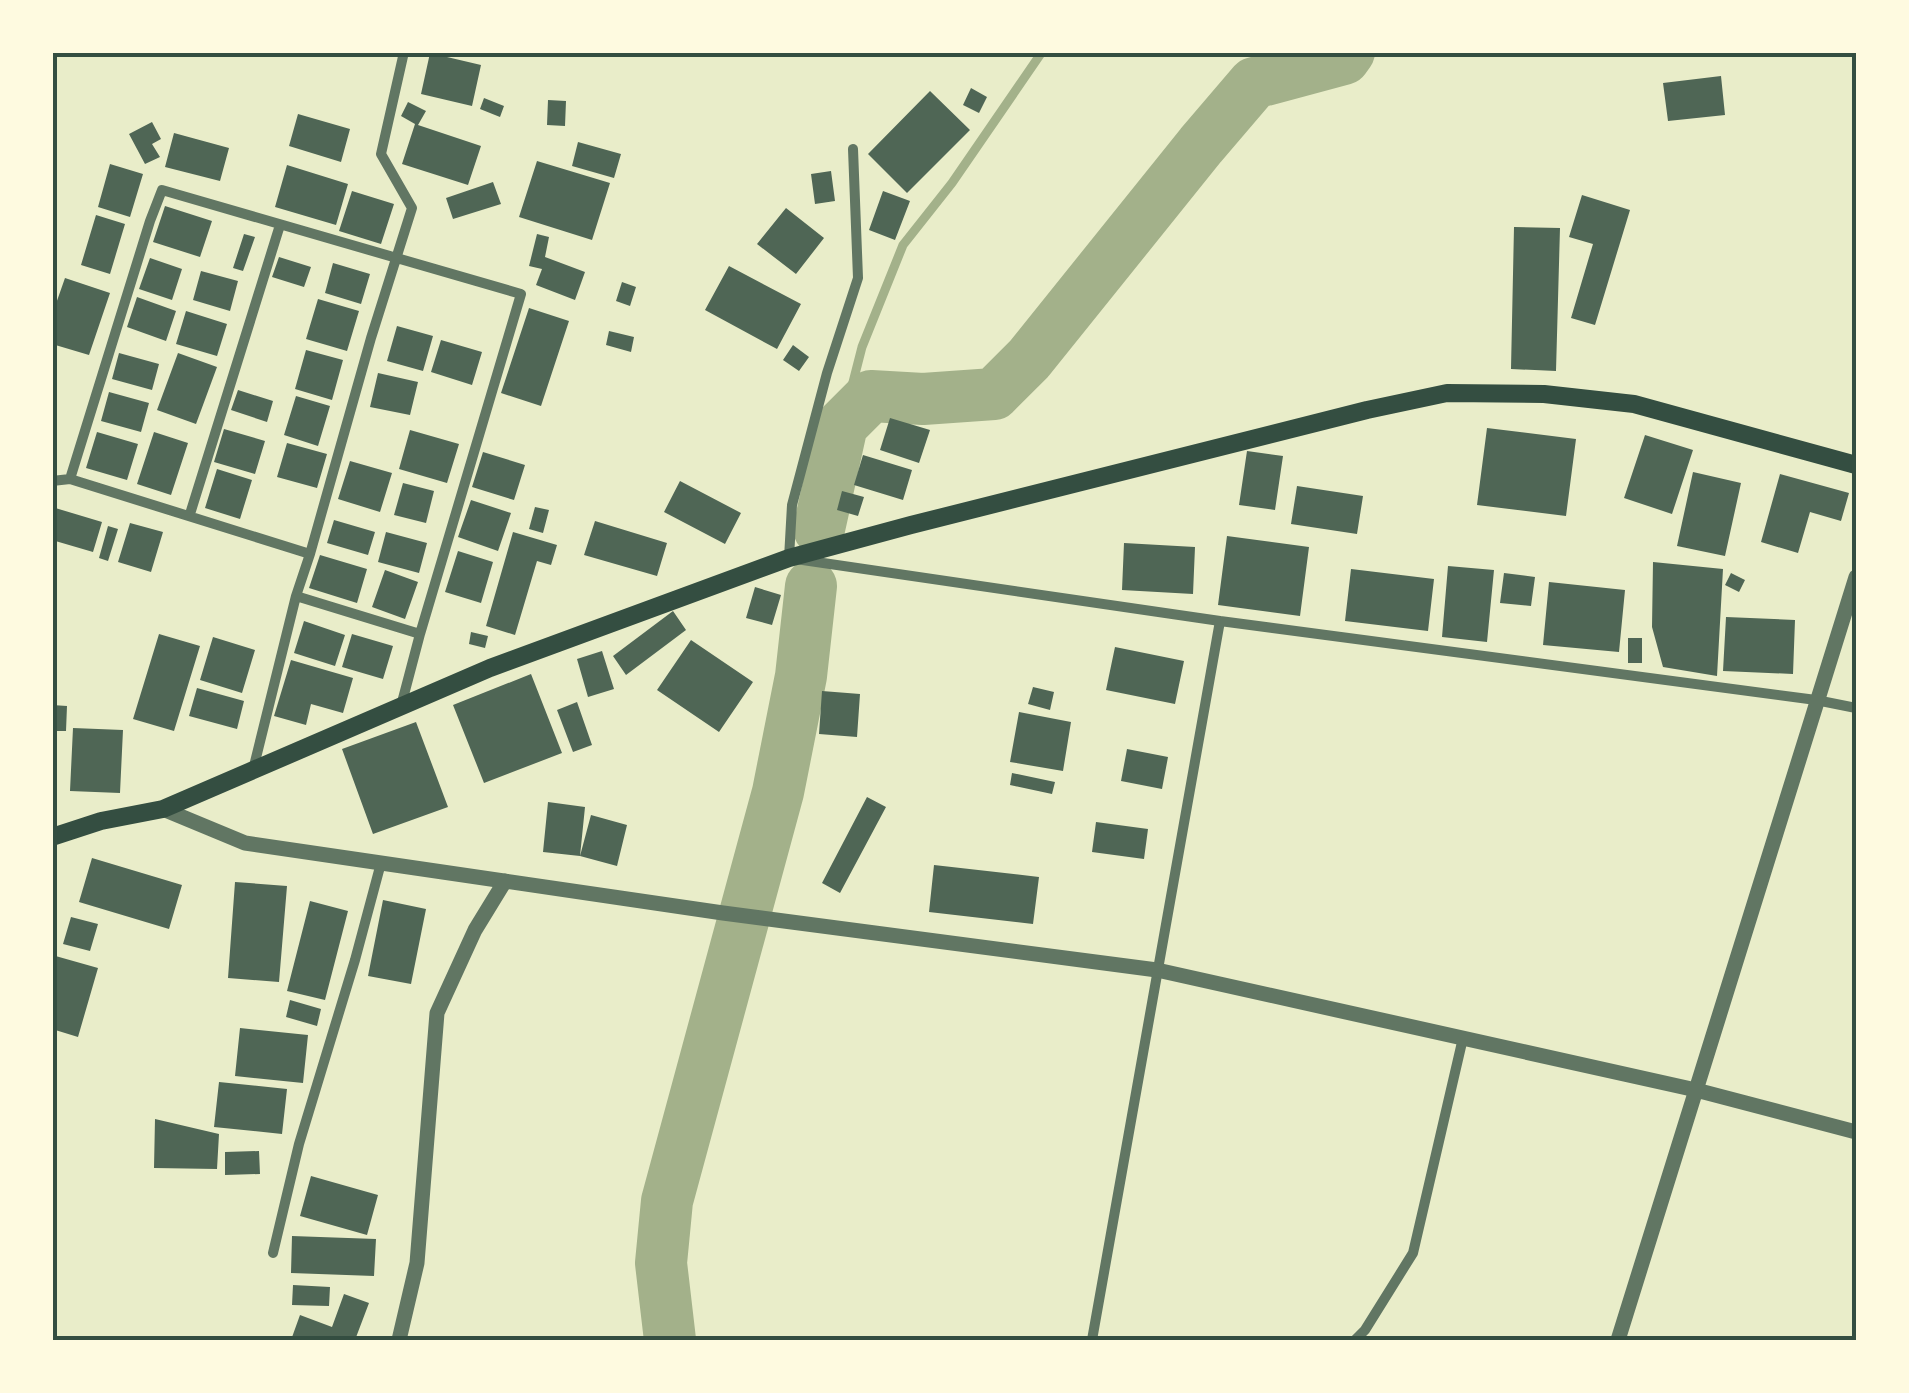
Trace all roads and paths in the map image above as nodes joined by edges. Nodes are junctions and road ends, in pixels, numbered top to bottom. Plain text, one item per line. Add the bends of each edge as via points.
1 (404, 52) edge
2 (854, 149) dead end
3 (280, 225) junction
4 (395, 259) junction
5 (1856, 464) edge
6 (70, 479) junction
7 (52, 482) edge
8 (190, 514) junction
9 (310, 554) junction
10 (790, 558) junction
11 (1856, 577) edge
12 (296, 596) junction
13 (1220, 621) junction
14 (420, 634) junction
15 (1816, 700) junction
16 (400, 706) junction
17 (1856, 708) edge
18 (253, 770) junction
19 (163, 810) junction
20 (52, 837) edge
21 (380, 863) junction
22 (505, 881) junction
23 (1157, 970) junction
24 (1462, 1038) junction
25 (1696, 1090) junction
26 (1856, 1132) edge
27 (273, 1253) dead end
28 (398, 1340) edge
29 (1092, 1340) edge
30 (1355, 1340) edge
31 (1618, 1340) edge

1 - 4 street via 381,154 412,208
2 - 10 street via 858,278 792,505
3 - 4 street
3 - 6 street via 162,190
3 - 8 street
4 - 9 street
4 - 14 street via 521,294
5 - 10 main road via 1634,404 1446,393
6 - 7 street
6 - 8 street
8 - 9 street
9 - 12 street
10 - 13 street
10 - 16 main road
11 - 15 street
12 - 14 street
12 - 18 street
13 - 15 street
13 - 23 street
14 - 16 street
15 - 17 street
15 - 25 street
16 - 18 main road
18 - 19 main road
19 - 20 main road
19 - 21 street via 245,843
21 - 22 street
21 - 27 street
22 - 23 street
22 - 28 street via 437,1014 417,1263
23 - 24 street
23 - 29 street
24 - 25 street
24 - 30 street via 1413,1253
25 - 26 street
25 - 31 street

